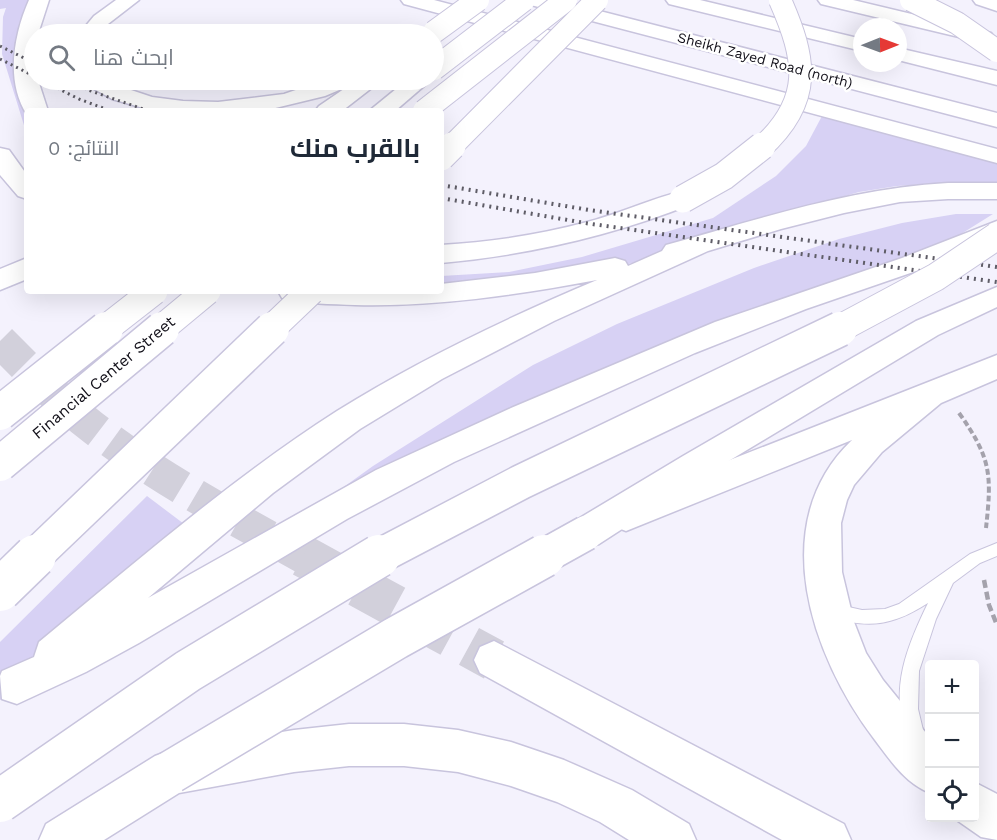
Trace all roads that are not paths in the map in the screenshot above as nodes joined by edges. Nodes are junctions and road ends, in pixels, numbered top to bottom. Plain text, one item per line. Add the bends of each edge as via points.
1 (39, 0) edge
2 (129, 0) edge
3 (411, 0) edge
4 (478, 0) edge
5 (524, 0) edge
6 (534, 0) edge
7 (566, 0) edge
8 (597, 0) edge
9 (676, 0) edge
10 (780, 0) edge
11 (828, 0) edge
12 (911, 0) edge
13 (983, 0) edge
14 (997, 5) edge
15 (29, 24) edge
16 (97, 24) edge
17 (444, 25) edge
18 (997, 41) edge
19 (853, 43) edge
20 (997, 51) edge
21 (907, 56) edge
22 (444, 61) edge
23 (997, 78) edge
24 (29, 90) edge
25 (113, 90) edge
26 (315, 90) edge
27 (357, 90) edge
28 (407, 90) edge
29 (35, 108) edge
30 (186, 108) edge
31 (225, 108) edge
32 (331, 108) edge
33 (385, 108) edge
34 (428, 108) edge
35 (997, 120) edge
36 (444, 154) edge
37 (0, 155) edge
38 (997, 156) edge
39 (24, 188) edge
40 (997, 191) edge
41 (997, 229) edge
42 (997, 236) edge
43 (697, 246) junction
44 (444, 254) edge
45 (24, 269) edge
46 (0, 281) edge
47 (444, 292) edge
48 (150, 294) edge
49 (203, 294) edge
50 (308, 294) edge
51 (360, 294) edge
52 (400, 294) edge
53 (997, 296) edge
54 (997, 366) edge
55 (936, 393) junction
56 (0, 413) edge
57 (0, 464) edge
58 (586, 532) junction
59 (990, 551) edge
60 (945, 582) junction
61 (0, 590) edge
62 (831, 609) junction
63 (494, 660) tunnel mouth
64 (9, 691) edge
65 (928, 768) edge
66 (929, 768) edge
67 (171, 772) junction
68 (0, 801) edge
69 (979, 808) edge
70 (997, 822) edge
71 (671, 839) edge
72 (62, 840) edge
73 (828, 840) edge

1 - 15 main road
2 - 16 main road
3 - 38 main road
4 - 17 main road, bridge
5 - 22 main road, bridge
6 - 35 main road, Sheikh Zayed Road (north)
7 - 34 main road, bridge
8 - 36 main road, bridge
9 - 19 main road
10 - 44 main road, bridge via 793,31 801,76 791,108 752,156 682,199 618,223 513,246
11 - 18 main road
12 - 20 main road, bridge via 957,23
13 - 14 main road
21 - 23 main road
24 - 29 main road
25 - 30 main road via 148,102
26 - 31 main road via 268,104
27 - 32 main road
28 - 33 main road
37 - 39 main road
40 - 43 main road via 870,199
41 - 64 main road via 639,363 387,481 140,624
42 - 68 main road, bridge via 909,293 706,396 519,483 349,575 188,673
43 - 47 main road via 610,268 493,289
43 - 64 main road via 501,333 336,429 238,500
45 - 46 main road
48 - 56 main road, Financial Center Street, bridge
49 - 57 main road, Financial Center Street, bridge
50 - 61 main road, bridge
51 - 52 main road
53 - 58 main road via 927,328
54 - 55 main road
55 - 58 main road
55 - 62 main road via 869,444 839,479 823,524 821,551
58 - 67 main road, bridge via 396,638
59 - 60 lane via 958,568
60 - 62 lane via 899,613 884,618 867,619
60 - 66 lane via 910,662 907,687 909,715
62 - 65 main road via 851,665 868,694 886,722
63 - 73 main road
67 - 71 main road via 349,745 458,751 564,782 616,806
67 - 72 main road
69 - 70 main road

